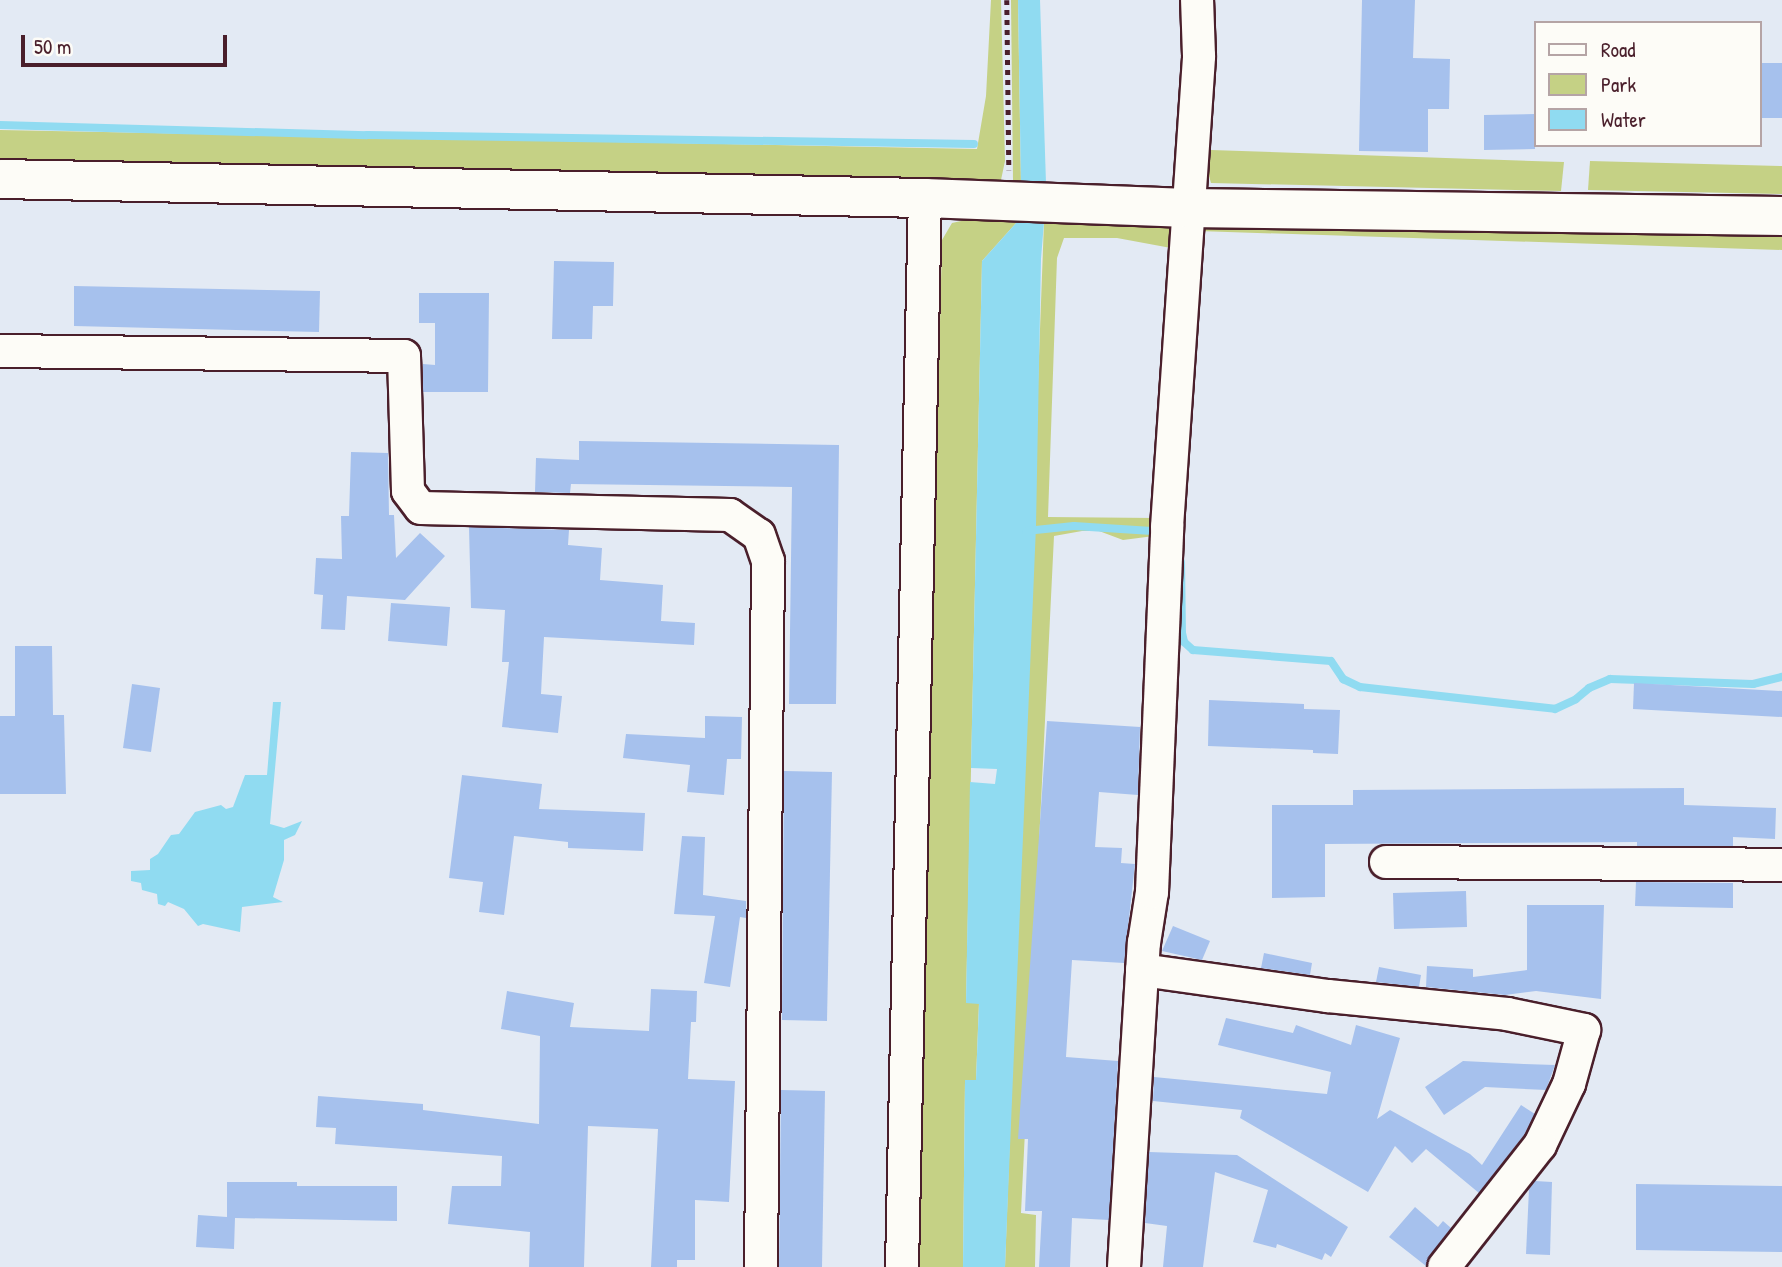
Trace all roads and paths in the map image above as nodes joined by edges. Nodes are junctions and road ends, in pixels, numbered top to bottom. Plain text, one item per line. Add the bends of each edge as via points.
1 (1007, 0) edge
2 (1197, 0) edge
3 (0, 179) edge
4 (925, 198) junction
5 (1024, 203) junction
6 (1188, 208) junction
7 (1782, 216) edge
8 (0, 351) edge
9 (1386, 862) dead end
10 (1782, 865) edge
11 (1142, 970) junction
12 (761, 1267) edge
13 (902, 1267) edge
14 (1124, 1267) edge
15 (1444, 1267) edge

1 - 5 path via 1010,160
2 - 6 street via 1199,56
3 - 4 main road
4 - 5 main road
4 - 13 street
5 - 6 main road
6 - 7 main road
6 - 11 street via 1167,527 1152,892
8 - 12 street via 404,356 408,491 421,509 730,515 759,534 768,561
9 - 10 street
11 - 14 street
11 - 15 street via 1328,996 1507,1014 1584,1030 1569,1084 1540,1145

